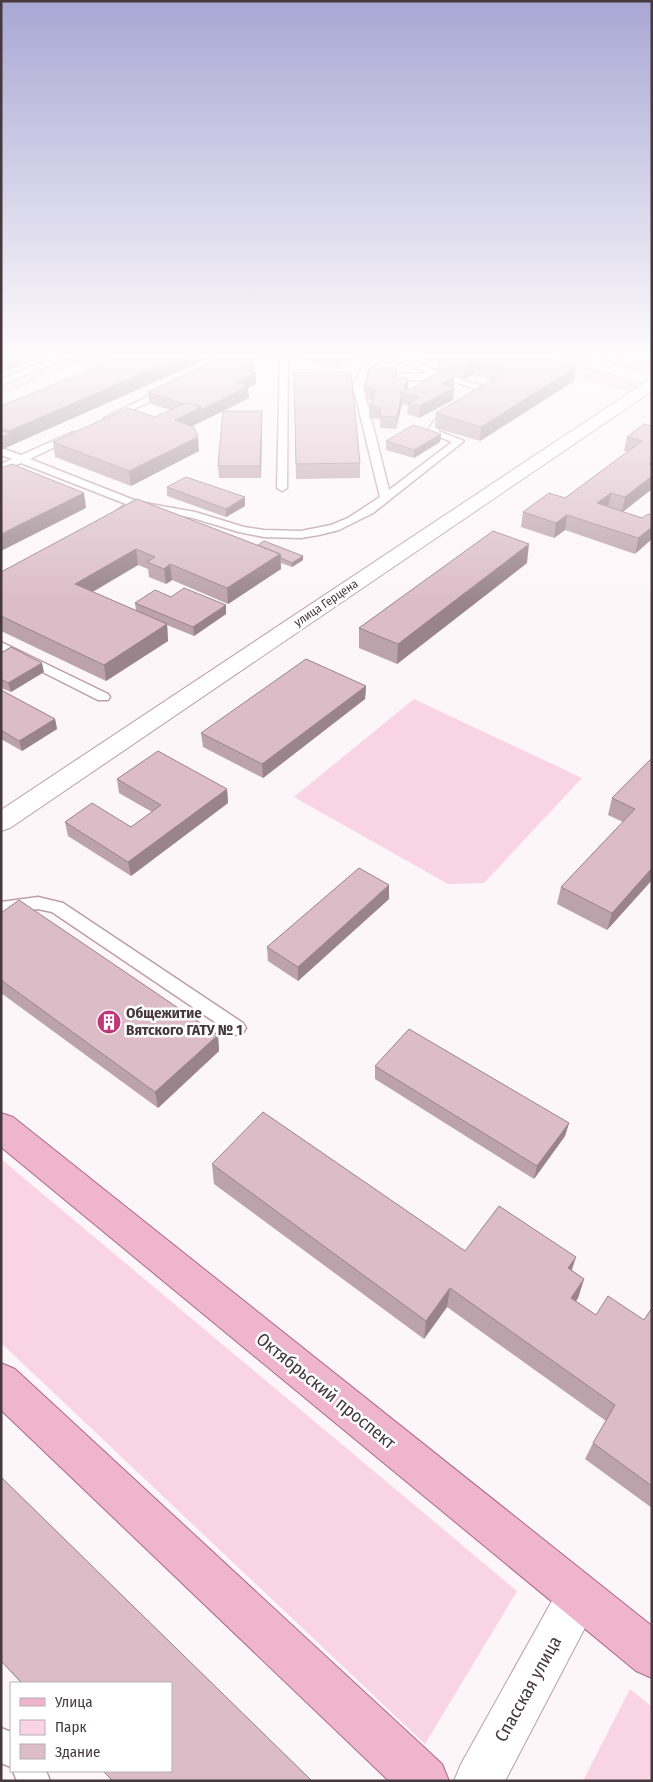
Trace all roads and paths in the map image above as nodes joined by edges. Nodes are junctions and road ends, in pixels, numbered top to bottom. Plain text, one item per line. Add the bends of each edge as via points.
1 (66, 438) edge
2 (285, 438) edge
3 (371, 438) edge
4 (450, 438) edge
5 (572, 438) edge
6 (1, 451) edge
7 (21, 459) junction
8 (1, 468) edge
9 (282, 488) dead end
10 (386, 498) junction
11 (135, 504) junction
12 (110, 518) edge
13 (1, 646) edge
14 (103, 697) dead end
15 (1, 822) edge
16 (1, 908) edge
17 (237, 1028) dead end
18 (1, 1126) edge
19 (1, 1382) edge
20 (579, 1597) junction
21 (652, 1655) edge
22 (1, 1742) edge
23 (10, 1752) edge
24 (425, 1781) edge
25 (478, 1781) edge

1 - 7 lane
2 - 9 lane
3 - 10 lane
4 - 10 lane via 459,441
5 - 15 street, улица Герцена
6 - 7 lane
7 - 8 lane
7 - 11 lane
10 - 11 lane via 363,516 332,530 289,536 241,529 195,515
11 - 12 lane
13 - 14 lane
16 - 17 lane via 38,902 57,907
18 - 20 main road, Октябрьский проспект
19 - 24 main road
20 - 21 main road, Октябрьский проспект
20 - 25 street, Спасская улица
22 - 23 lane

